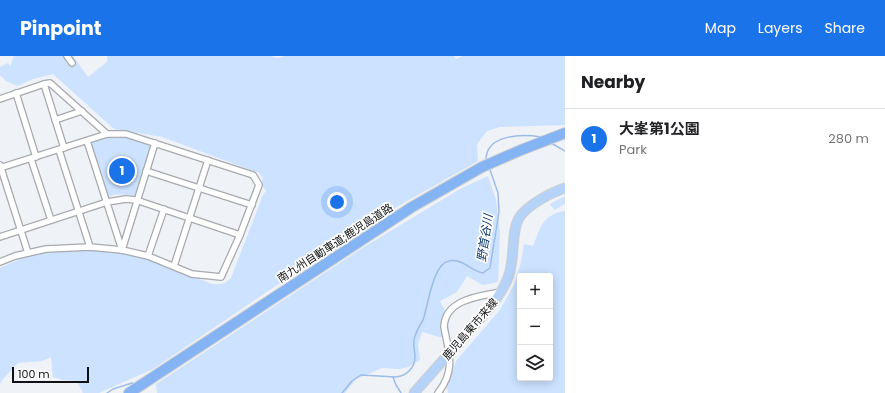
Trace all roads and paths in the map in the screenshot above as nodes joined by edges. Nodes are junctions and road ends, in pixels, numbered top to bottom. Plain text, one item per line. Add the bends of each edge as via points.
1 (67, 56) edge
2 (72, 63) dead end
3 (44, 84) junction
4 (16, 93) junction
5 (0, 99) edge
6 (82, 111) junction
7 (55, 120) junction
8 (107, 134) junction
9 (565, 134) edge
10 (87, 141) junction
11 (155, 143) junction
12 (62, 149) junction
13 (33, 158) junction
14 (208, 160) junction
15 (0, 167) edge
16 (146, 171) junction
17 (199, 188) junction
18 (565, 188) edge
19 (136, 200) junction
20 (107, 202) junction
21 (252, 205) junction
22 (164, 209) junction
23 (79, 211) junction
24 (189, 218) junction
25 (51, 220) junction
26 (21, 230) junction
27 (240, 235) junction
28 (0, 236) edge
29 (90, 247) junction
30 (122, 250) junction
31 (28, 252) junction
32 (148, 256) junction
33 (0, 262) edge
34 (174, 266) junction
35 (501, 292) junction
36 (449, 354) junction
37 (129, 393) edge
38 (414, 393) edge
39 (438, 393) edge

1 - 2 street
3 - 4 street
3 - 6 street via 50,83
3 - 7 street
4 - 5 street
4 - 13 street
6 - 7 street
6 - 8 street
7 - 12 street
8 - 10 street
8 - 11 street via 126,134
9 - 37 highway, 南九州自動車道;鹿児島道路 via 521,150 454,182 369,234
10 - 12 street
10 - 20 street
11 - 14 street
11 - 16 street
12 - 13 street
12 - 23 street
13 - 15 street
13 - 25 street
14 - 17 street
14 - 21 street via 253,175 259,185
15 - 26 street
16 - 17 street
16 - 19 street
17 - 21 street
17 - 24 street
18 - 35 main road, 鹿児島東市来線 via 540,200 520,217 516,226 511,267
19 - 20 street via 121,199
19 - 22 street
19 - 30 street
20 - 23 street
20 - 30 street
21 - 27 street
22 - 24 street
22 - 32 street
23 - 25 street
23 - 29 street
24 - 27 street
24 - 34 street
25 - 26 street
26 - 28 street
26 - 31 street
27 - 34 street via 221,277 192,274
29 - 30 street
29 - 31 street
30 - 32 street
31 - 33 street
32 - 34 street
35 - 36 main road, 鹿児島東市来線
35 - 36 street via 469,298 452,309 444,320
36 - 38 main road, 鹿児島東市来線
36 - 39 street via 450,372

